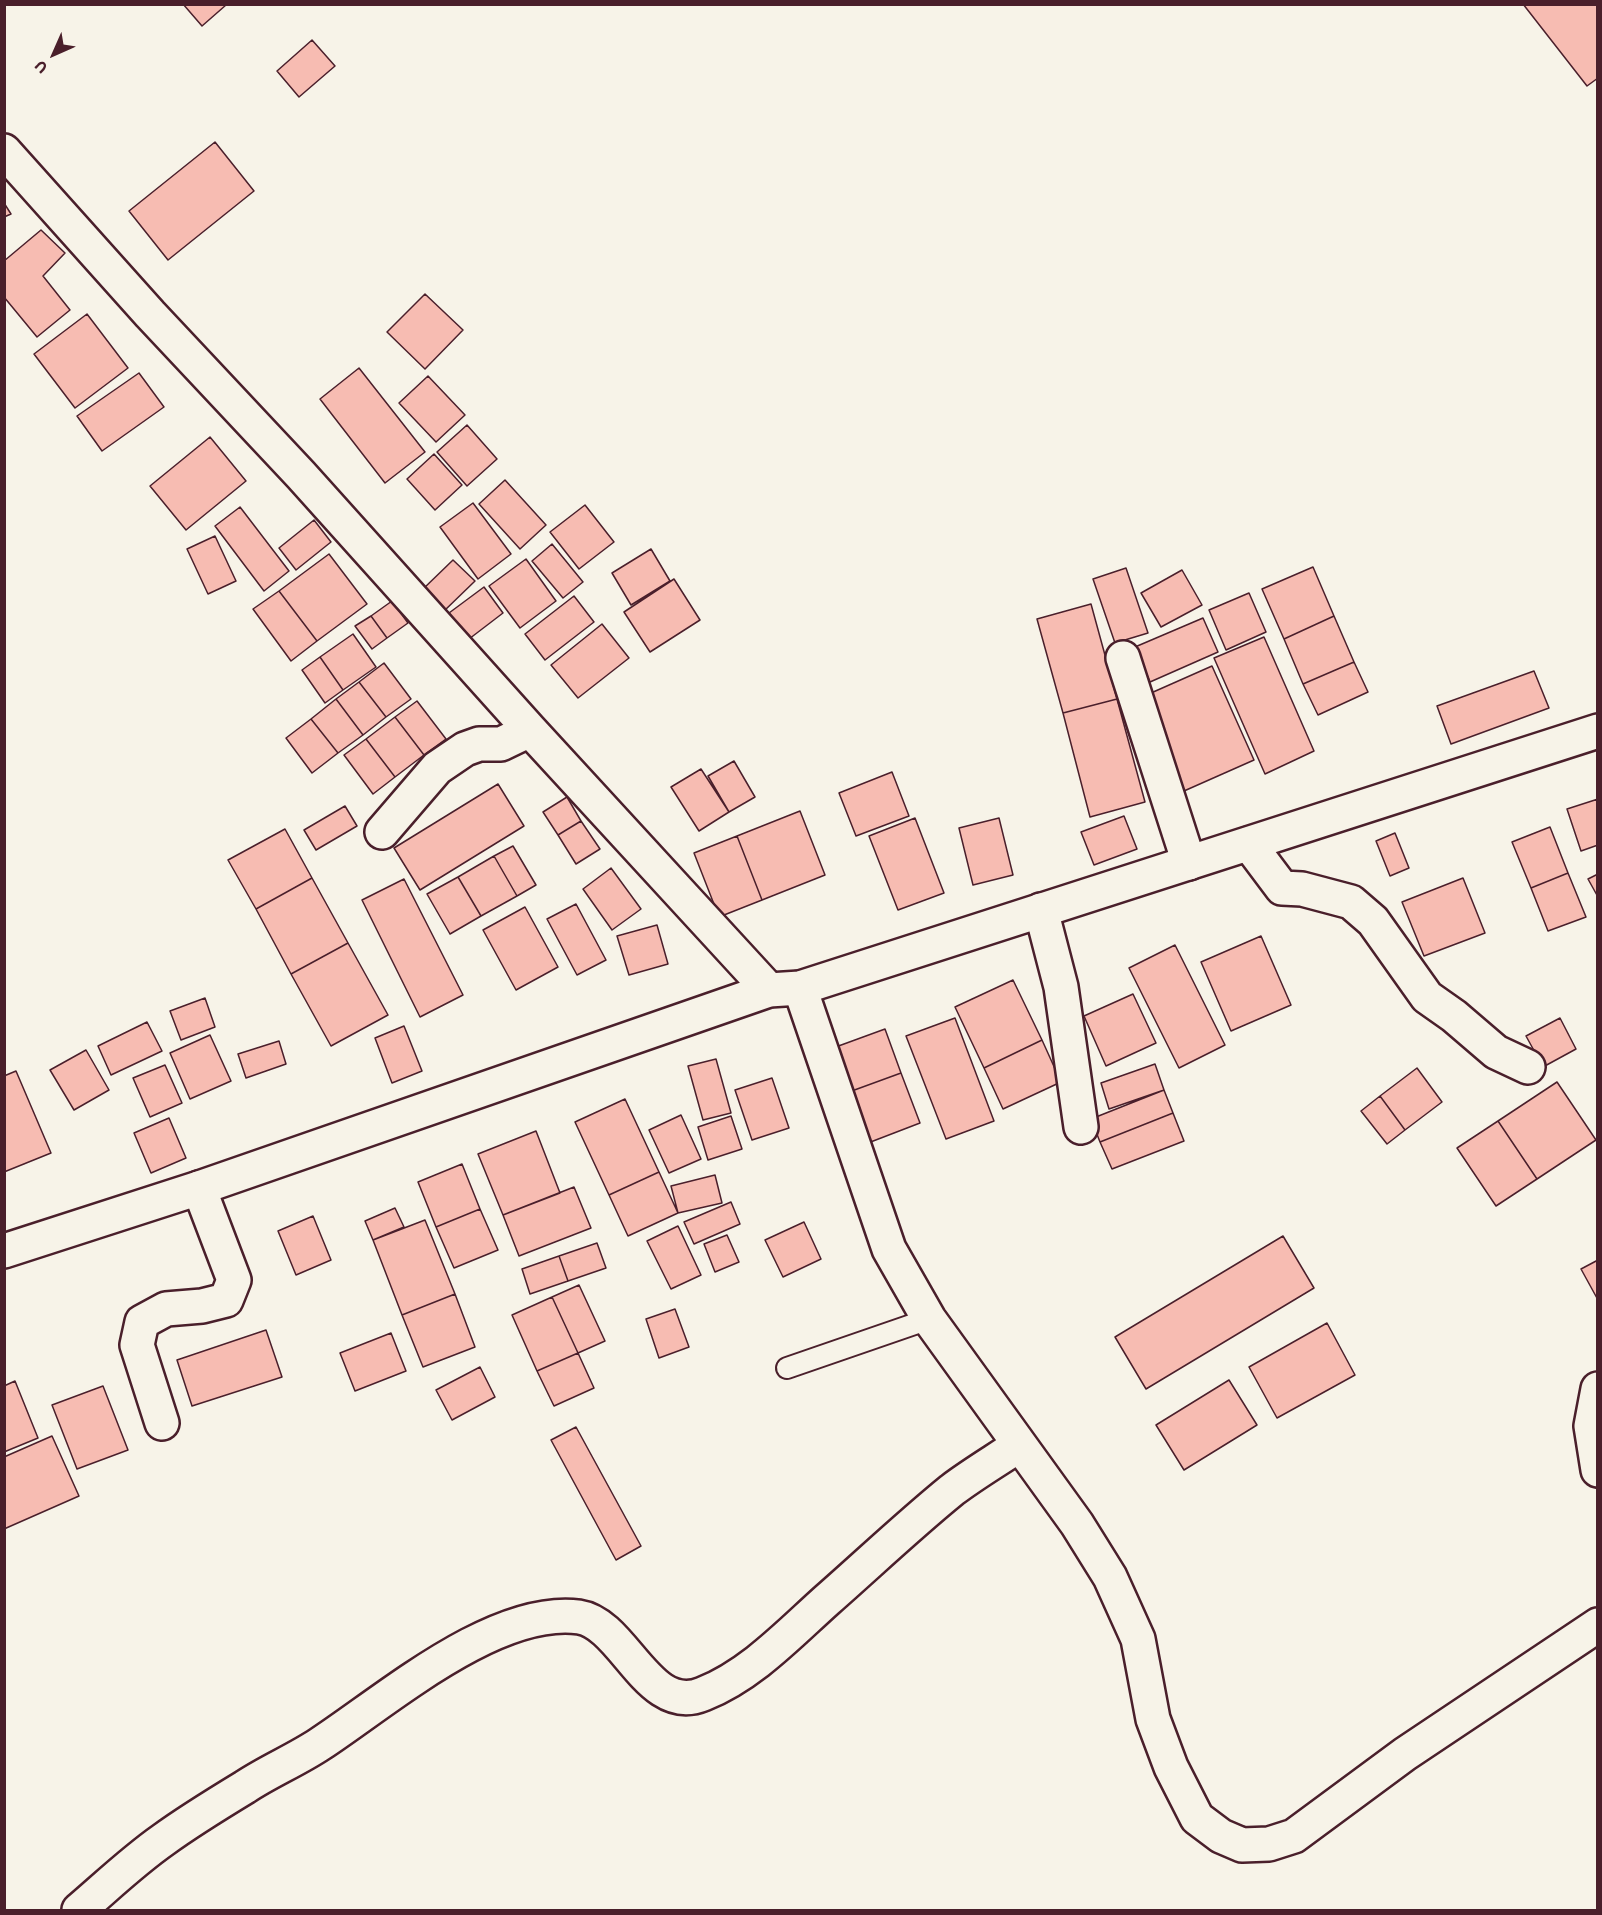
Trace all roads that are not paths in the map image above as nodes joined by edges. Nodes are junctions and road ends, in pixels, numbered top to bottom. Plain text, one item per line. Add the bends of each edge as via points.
1 (4, 151) edge
2 (1123, 658) dead end
3 (530, 730) junction
4 (1598, 731) edge
5 (382, 832) dead end
6 (1249, 844) junction
7 (1189, 863) junction
8 (1041, 910) junction
9 (785, 989) junction
10 (1528, 1067) dead end
11 (1081, 1127) dead end
12 (199, 1188) junction
13 (4, 1251) edge
14 (929, 1319) junction
15 (787, 1368) dead end
16 (1598, 1389) edge
17 (162, 1423) dead end
18 (1019, 1445) junction
19 (1598, 1470) edge
20 (1598, 1625) edge
21 (79, 1911) edge

1 - 3 street
2 - 7 street
3 - 5 street via 501,744 479,744 465,749 437,768
3 - 9 street
4 - 6 street
6 - 7 street
6 - 10 street via 1282,888 1351,902 1373,921 1427,997 1496,1052
7 - 8 street
8 - 9 street
8 - 11 street via 1061,987
9 - 12 street
9 - 14 street via 889,1249
12 - 13 street
12 - 17 street via 234,1280 226,1300 166,1309 142,1322 137,1345
14 - 15 lane
14 - 18 street
16 - 19 street via 1591,1426
18 - 20 street via 1110,1576 1138,1639 1153,1719 1171,1767 1197,1818 1221,1836 1242,1845 1269,1844 1294,1836 1405,1754
18 - 21 street via 953,1490 748,1669 702,1696 680,1697 657,1686 614,1639 597,1624 581,1617 555,1617 488,1635 420,1675 317,1747 247,1785 162,1841

